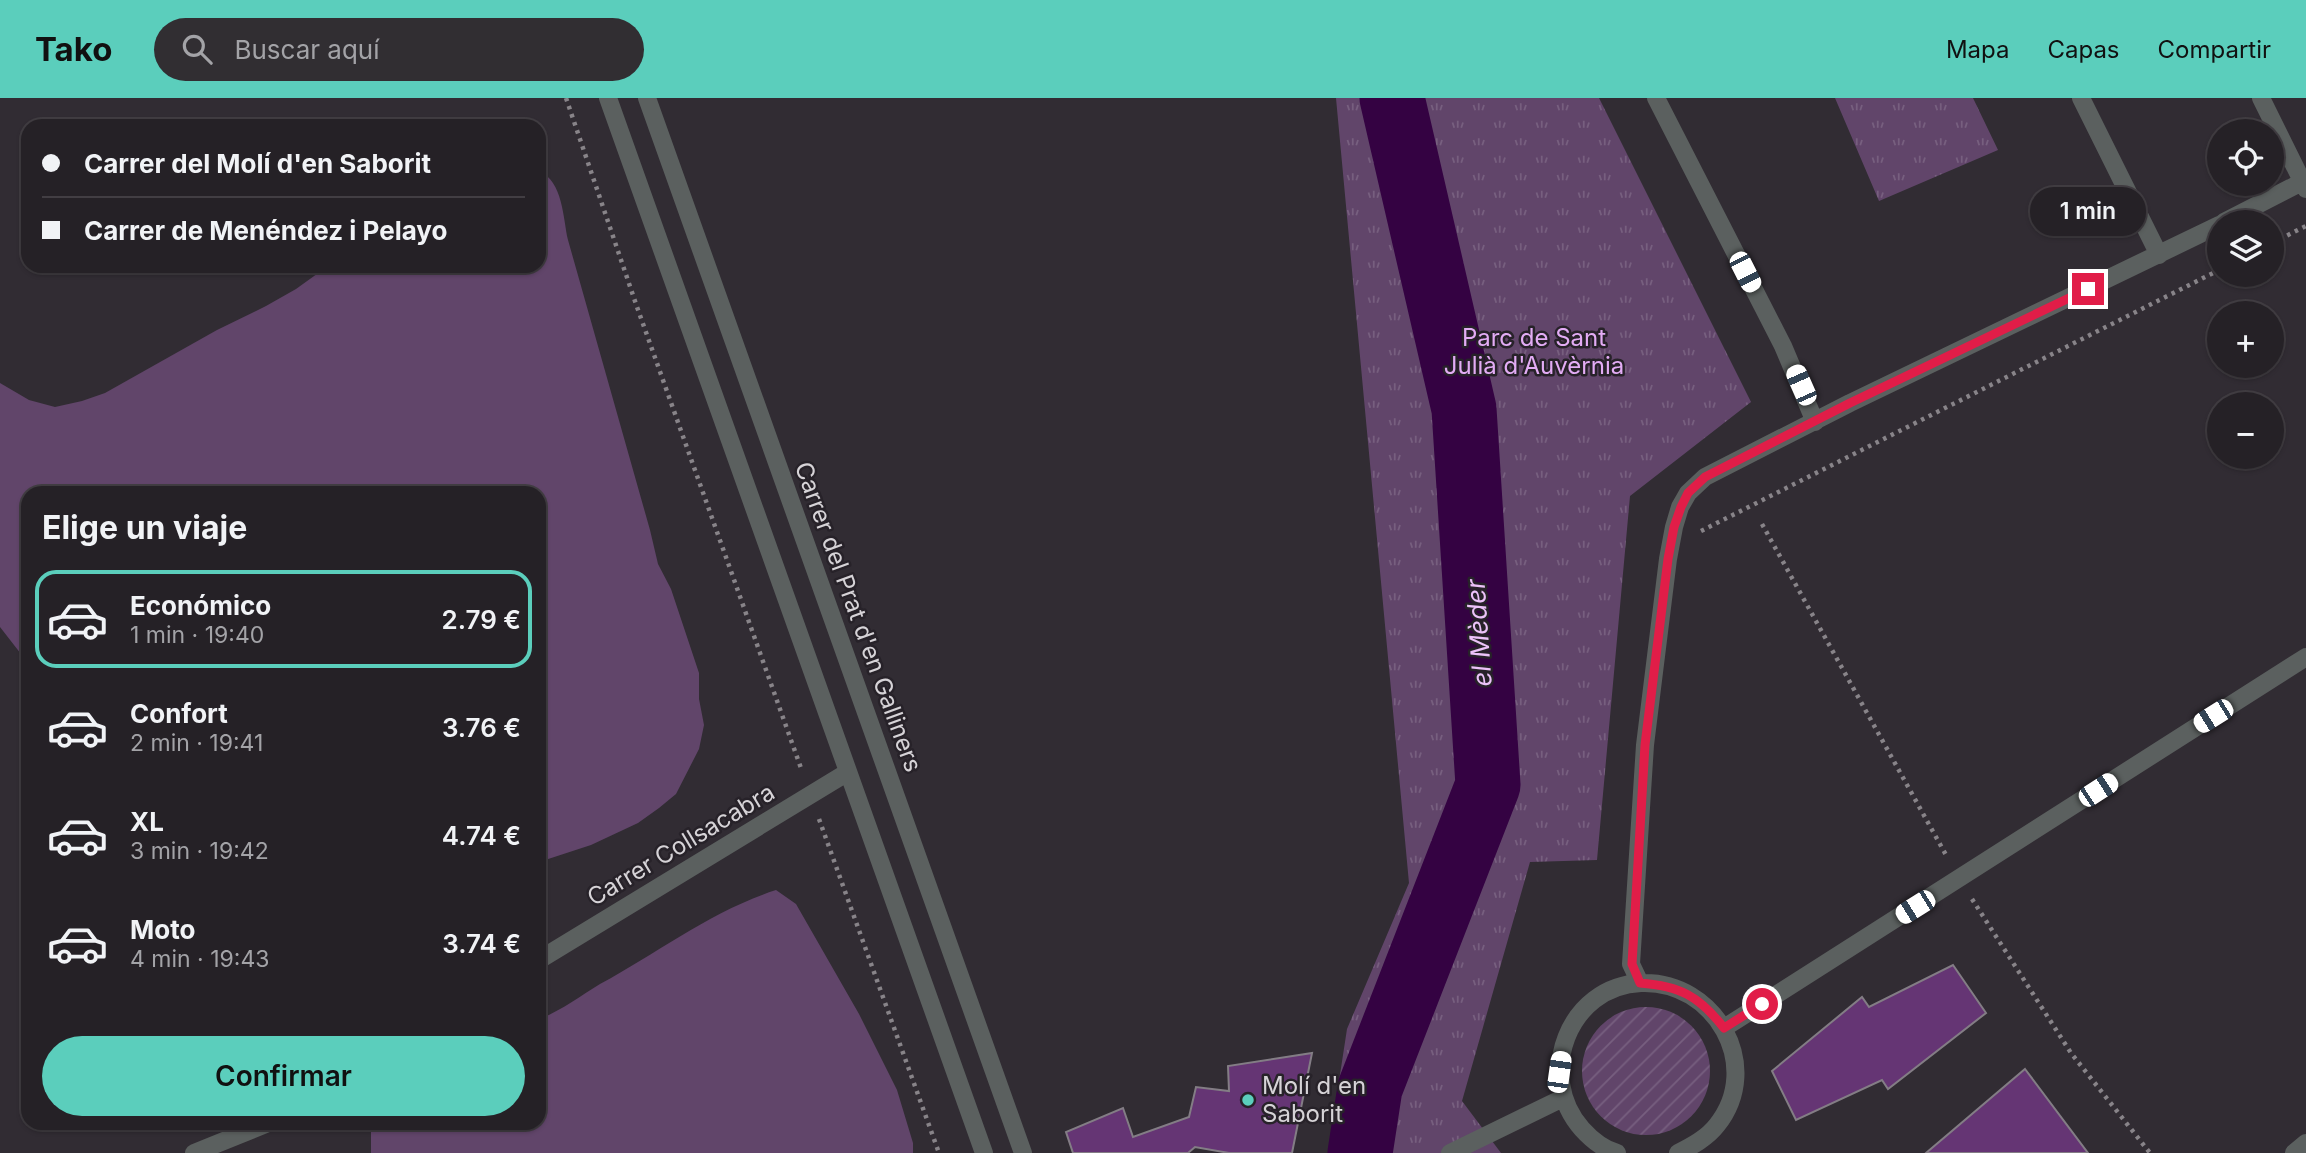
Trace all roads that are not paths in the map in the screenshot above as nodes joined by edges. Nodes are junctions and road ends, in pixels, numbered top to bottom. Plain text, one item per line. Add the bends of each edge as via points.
1 (608, 98) edge
2 (647, 98) edge
3 (1656, 98) edge
4 (2081, 98) edge
5 (2261, 98) edge
6 (2304, 184) edge
7 (2249, 210) edge
8 (2207, 230) edge
9 (2159, 255) junction
10 (1815, 422) junction
11 (2306, 657) edge
12 (848, 772) junction
13 (546, 956) edge
14 (1640, 983) junction
15 (1724, 1028) junction
16 (1563, 1098) junction
17 (251, 1130) edge
18 (2306, 1143) edge
19 (194, 1153) edge
20 (984, 1153) edge
21 (1023, 1153) edge
22 (1450, 1153) edge
23 (1616, 1153) edge
24 (1678, 1153) edge
25 (2294, 1153) edge

1 - 12 street
2 - 21 street, Carrer del Prat d'en Galliners
3 - 10 street via 1783,346
4 - 9 street
5 - 6 street
6 - 7 street
8 - 9 street
9 - 10 street
10 - 14 street via 1705,477 1688,493 1674,527 1645,745 1632,964
11 - 15 street
12 - 13 street, Carrer Collsacabra
12 - 20 street
14 - 15 street via 1688,993 1709,1008
14 - 16 street via 1614,989 1591,1002 1574,1022 1563,1046 1559,1072
15 - 24 street via 1733,1052 1735,1077 1730,1103 1717,1125 1698,1143
16 - 22 street
16 - 23 street via 1590,1138
17 - 19 street
18 - 25 street

